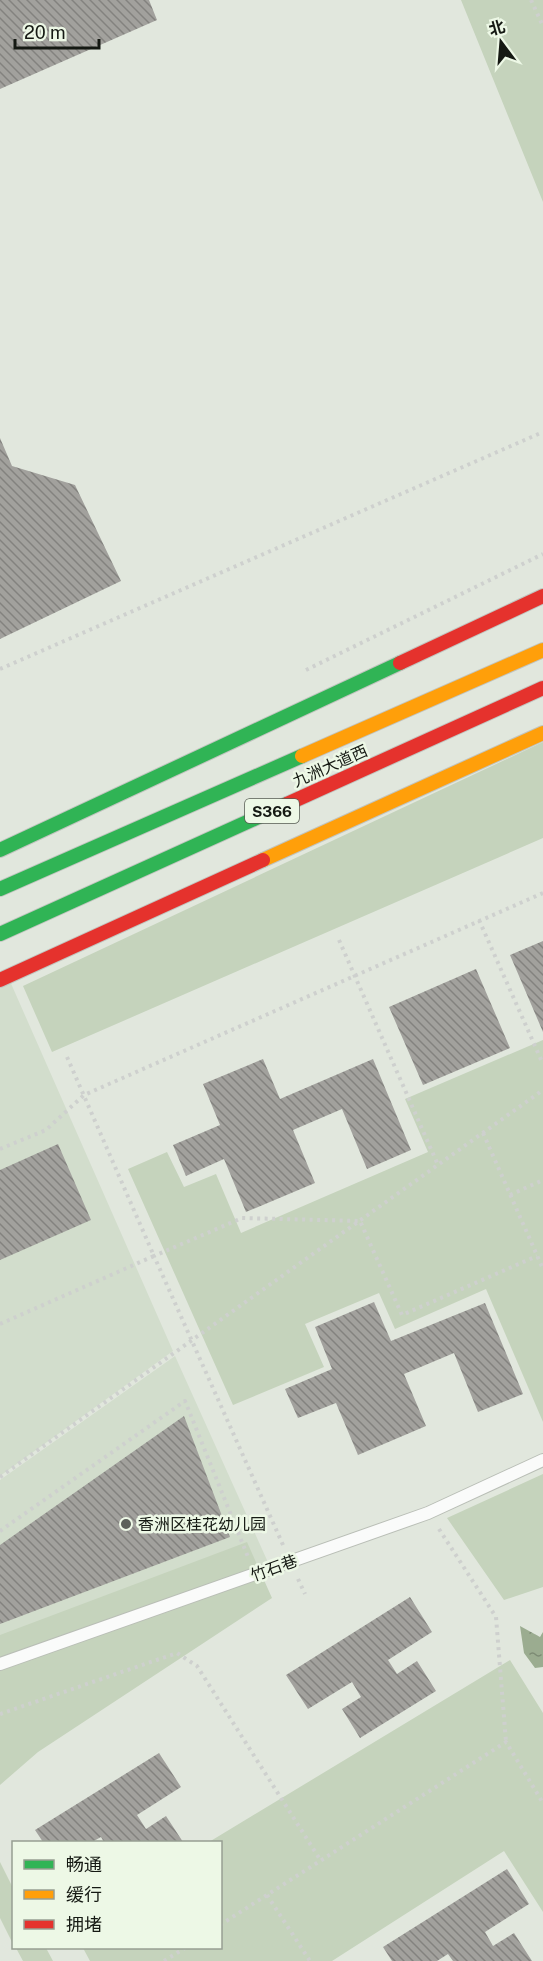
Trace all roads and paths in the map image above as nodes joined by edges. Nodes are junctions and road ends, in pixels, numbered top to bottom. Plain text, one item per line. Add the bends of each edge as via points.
1 (531, 0) edge
2 (543, 26) edge
3 (543, 432) edge
4 (543, 596) edge
5 (543, 650) edge
6 (0, 669) edge
7 (543, 688) edge
8 (543, 732) edge
9 (0, 850) edge
10 (0, 889) edge
11 (543, 892) edge
12 (479, 921) junction
13 (0, 934) edge
14 (339, 940) dead end
15 (354, 974) junction
16 (0, 980) edge
17 (67, 1057) dead end
18 (543, 1064) edge
19 (543, 1090) edge
20 (84, 1095) junction
21 (483, 1133) junction
22 (0, 1149) edge
23 (438, 1165) junction
24 (543, 1180) edge
25 (510, 1195) junction
26 (360, 1221) junction
27 (154, 1256) junction
28 (537, 1256) junction
29 (543, 1269) edge
30 (0, 1324) edge
31 (193, 1340) junction
32 (543, 1460) edge
33 (0, 1478) edge
34 (428, 1513) junction
35 (0, 1531) edge
36 (290, 1562) junction
37 (255, 1575) junction
38 (305, 1594) dead end
39 (0, 1664) edge
40 (0, 1714) edge
41 (506, 1742) junction
42 (541, 1797) edge
43 (543, 1803) edge
44 (321, 1861) junction
45 (267, 1895) junction
46 (222, 1924) edge
47 (182, 1949) edge
48 (164, 1961) edge
49 (310, 1961) edge

1 - 2 path
3 - 6 path
4 - 9 main road
5 - 10 main road, 九洲大道西 / S366
7 - 13 main road, 九洲大道西 / S366
8 - 16 main road
11 - 12 path
12 - 15 path
12 - 18 path
14 - 15 path
15 - 20 path
15 - 23 path
17 - 20 path
19 - 21 path
20 - 22 path via 46,1130
20 - 27 path
21 - 23 path
21 - 25 path
23 - 26 path
24 - 25 path
25 - 28 path
26 - 27 path via 242,1218
26 - 28 path via 402,1316
26 - 31 path
27 - 30 path
27 - 31 path
28 - 29 path
31 - 33 path
31 - 36 path
32 - 34 lane, 竹石巷
34 - 36 lane, 竹石巷
34 - 41 path via 496,1617
35 - 37 path via 185,1401
36 - 37 lane, 竹石巷
36 - 38 path
37 - 39 lane, 竹石巷
40 - 44 path via 177,1653 197,1666
41 - 42 path
41 - 44 path
42 - 43 path
44 - 45 path
45 - 46 path
45 - 49 path
47 - 48 path

